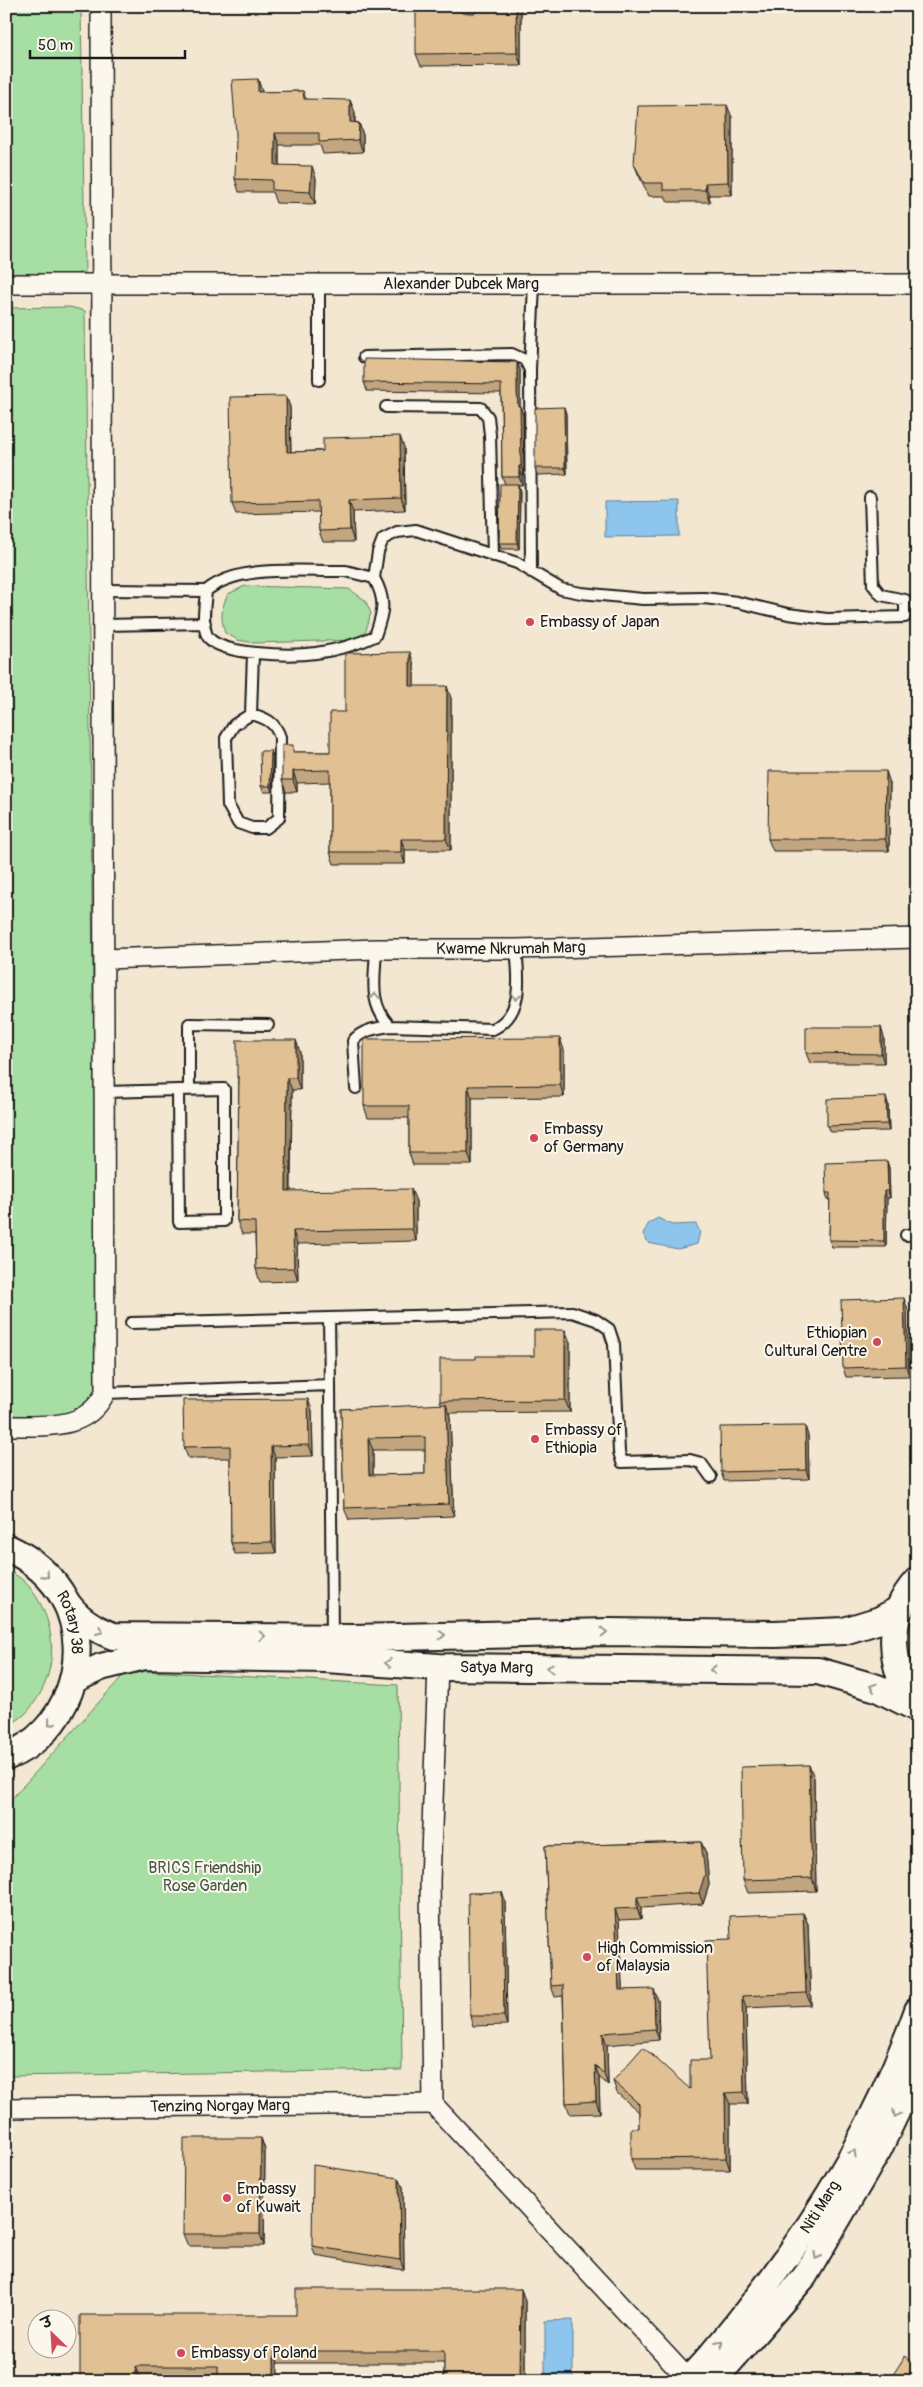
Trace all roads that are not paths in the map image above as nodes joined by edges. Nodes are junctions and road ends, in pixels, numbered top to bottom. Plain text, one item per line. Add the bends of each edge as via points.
1 (101, 6) edge
2 (6, 284) edge
3 (917, 284) edge
4 (319, 285) junction
5 (534, 285) junction
6 (102, 286) junction
7 (364, 357) edge
8 (530, 370) junction
9 (319, 380) dead end
10 (386, 407) dead end
11 (870, 497) dead end
12 (493, 556) junction
13 (531, 572) junction
14 (374, 578) junction
15 (104, 590) junction
16 (206, 591) junction
17 (205, 623) junction
18 (104, 625) junction
19 (253, 652) junction
20 (251, 714) junction
21 (917, 938) edge
22 (376, 949) junction
23 (516, 949) junction
24 (105, 959) junction
25 (268, 1024) dead end
26 (390, 1026) junction
27 (356, 1088) dead end
28 (184, 1090) junction
29 (105, 1092) junction
30 (906, 1234) dead end
31 (917, 1234) edge
32 (329, 1318) junction
33 (131, 1323) dead end
34 (330, 1385) junction
35 (105, 1393) junction
36 (6, 1426) edge
37 (711, 1477) dead end
38 (6, 1547) edge
39 (917, 1581) edge
40 (64, 1599) junction
41 (900, 1609) junction
42 (332, 1638) junction
43 (438, 1667) junction
44 (73, 1680) junction
45 (917, 1707) edge
46 (9, 1759) edge
47 (917, 2010) edge
48 (917, 2070) edge
49 (432, 2104) junction
50 (6, 2108) edge
51 (688, 2380) edge
52 (714, 2381) edge

1 - 6 street
2 - 6 street, Alexander Dubcek Marg
3 - 5 street, Alexander Dubcek Marg
4 - 5 street, Alexander Dubcek Marg
4 - 6 street, Alexander Dubcek Marg
4 - 9 lane
5 - 8 lane
6 - 15 street
7 - 8 lane via 512,354 525,360
8 - 13 lane
10 - 12 lane via 481,408 488,417
11 - 13 lane via 873,586 881,596 905,600 905,617 827,619 704,598 643,599 581,593 561,588
12 - 13 lane via 517,563
12 - 14 lane via 416,530 397,532 383,539
14 - 16 lane via 346,571 253,572 216,582
14 - 19 lane via 384,611 375,636 353,646 314,653
15 - 16 lane
15 - 18 street
16 - 17 lane
17 - 18 lane
17 - 19 lane via 208,636 218,645
18 - 24 street
19 - 20 lane
20 - 20 lane via 276,726 280,737 280,818 266,828 238,823 228,805 226,738 234,725
21 - 23 street, Kwame Nkrumah Marg
22 - 23 street, Kwame Nkrumah Marg
22 - 24 street, Kwame Nkrumah Marg
26 -> 22 lane via 380,1015 374,1000
23 -> 26 lane via 519,981 513,1012 504,1023 493,1029
24 - 29 street
25 - 28 lane via 189,1024
26 - 27 lane via 372,1029 353,1041
28 - 28 lane via 178,1222 224,1221 224,1090
28 - 29 lane
29 - 35 street
30 - 31 lane
32 - 33 lane
32 - 34 lane
32 - 37 lane via 572,1312 596,1320 609,1329 614,1344 622,1462 690,1460 701,1462
34 - 35 lane
34 - 42 lane
35 - 36 street via 98,1407 85,1418 60,1424
38 -> 40 main road, Rotary 38 via 24,1556 47,1575
39 - 41 main road
40 -> 42 main road, Satya Marg via 94,1629 113,1636
40 - 44 main road, Rotary 38 via 76,1639
42 -> 41 main road, Satya Marg via 844,1631 880,1620
41 - 45 main road via 893,1639 894,1654 902,1684
43 -> 44 main road, Satya Marg via 326,1659 144,1656 101,1667
45 -> 43 main road, Satya Marg via 877,1688 818,1671
43 - 49 street via 430,1881
44 -> 46 main road, Rotary 38 via 58,1716 30,1744
51 -> 47 street, Niti Marg via 786,2260 831,2192 870,2121
48 -> 52 street, Niti Marg via 878,2150 805,2276
49 - 50 street, Tenzing Norgay Marg
49 - 51 street

